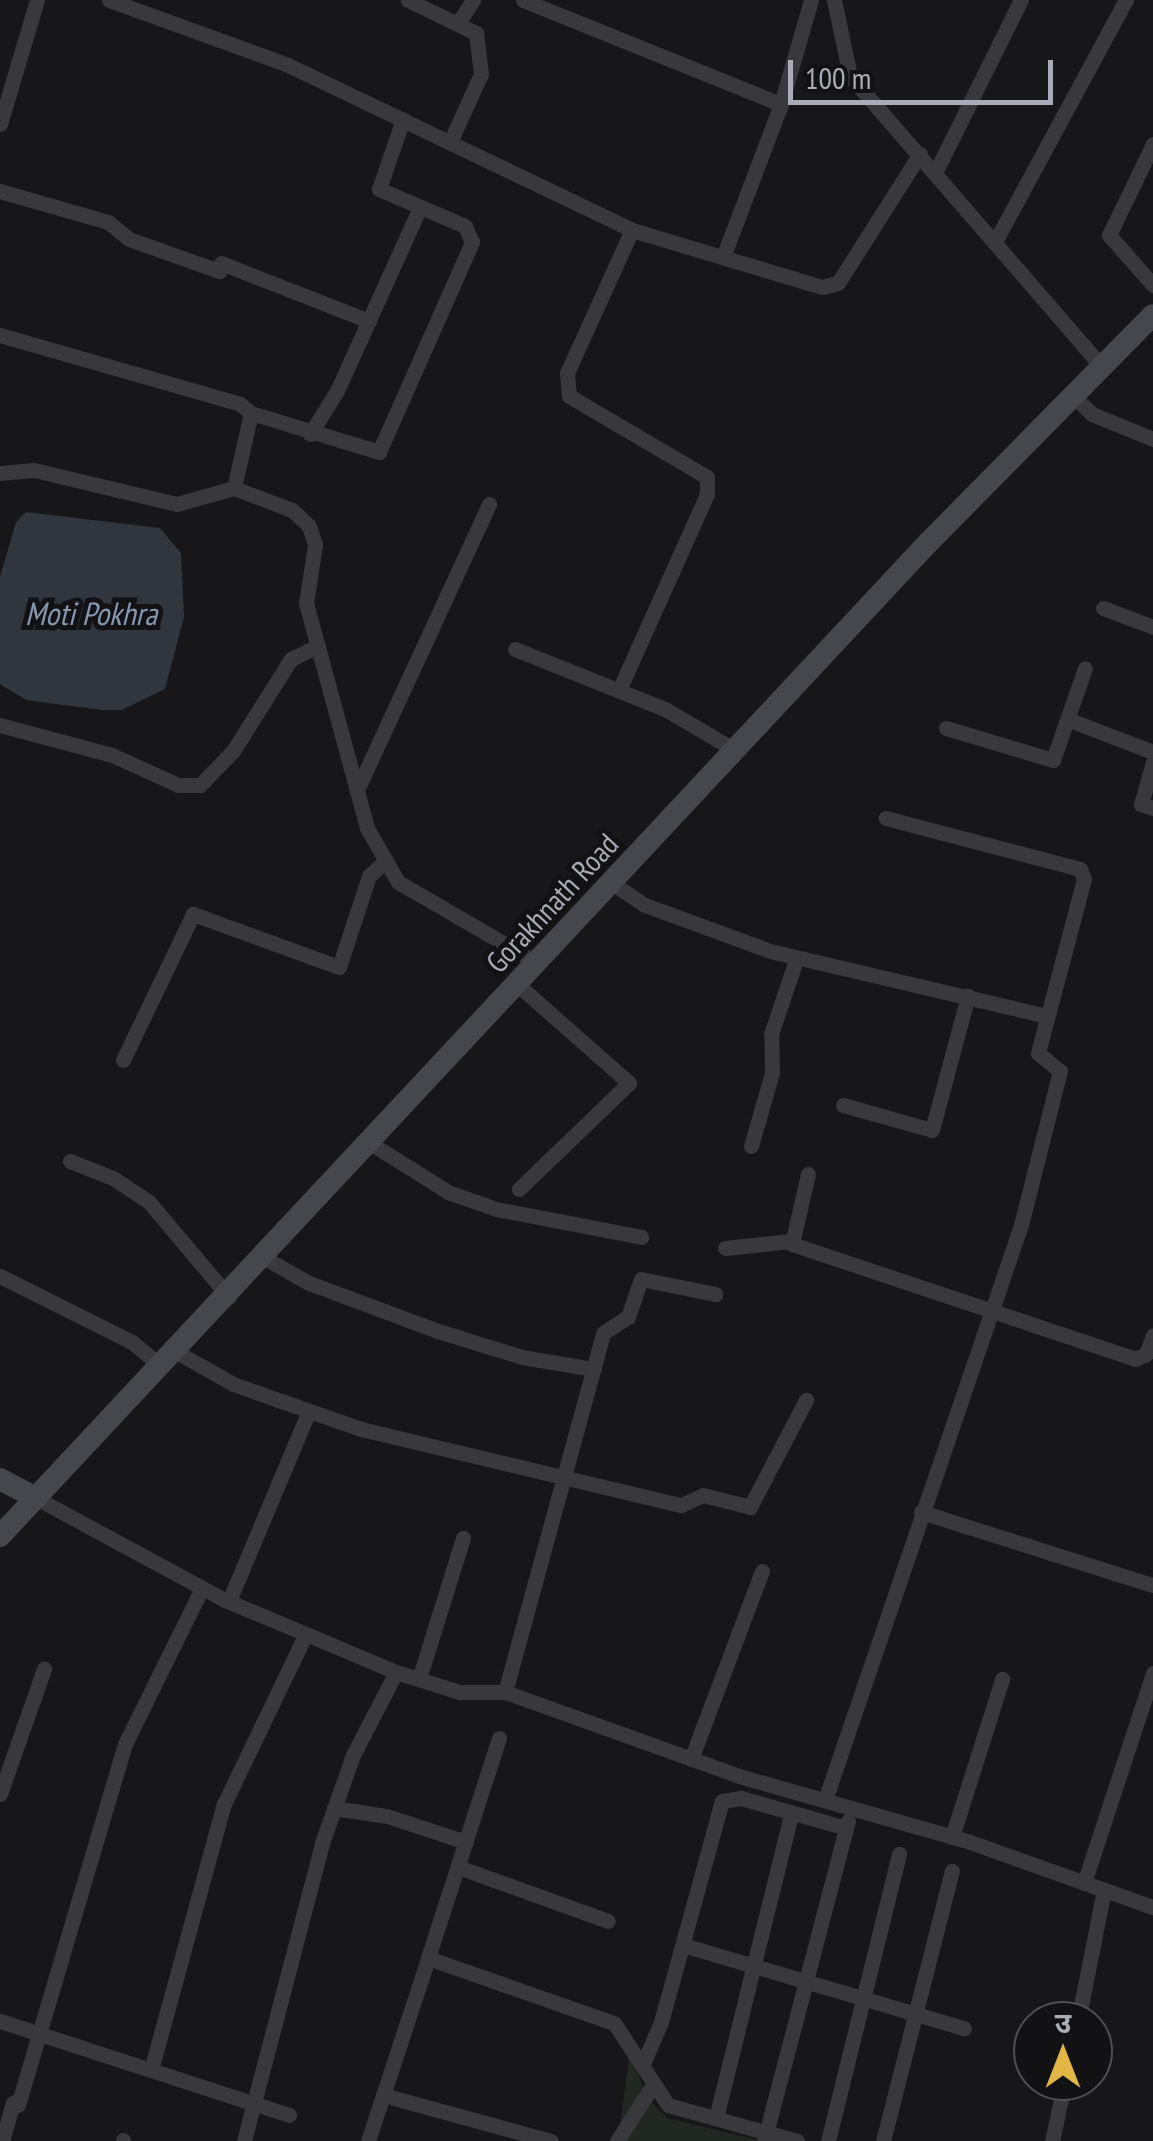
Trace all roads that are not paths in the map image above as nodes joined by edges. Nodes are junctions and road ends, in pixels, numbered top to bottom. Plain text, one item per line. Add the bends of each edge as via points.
1 (37, 0) edge
2 (109, 0) edge
3 (408, 0) edge
4 (473, 0) edge
5 (522, 0) edge
6 (811, 0) edge
7 (834, 0) edge
8 (1021, 0) edge
9 (1126, 0) edge
10 (460, 20) junction
11 (6, 79) edge
12 (781, 104) junction
13 (403, 119) junction
14 (0, 124) edge
15 (450, 142) junction
16 (1153, 144) edge
17 (920, 154) junction
18 (936, 171) junction
19 (0, 190) edge
20 (419, 208) junction
21 (632, 230) junction
22 (996, 240) junction
23 (723, 257) junction
24 (1153, 285) edge
25 (1153, 315) edge
26 (369, 321) junction
27 (0, 334) edge
28 (1102, 367) junction
29 (1073, 396) junction
30 (251, 413) junction
31 (310, 434) junction
32 (1153, 438) edge
33 (0, 474) edge
34 (234, 488) junction
35 (490, 504) dead end
36 (1103, 608) dead end
37 (1153, 627) edge
38 (318, 646) junction
39 (515, 648) dead end
40 (1085, 668) dead end
41 (619, 690) junction
42 (1067, 720) junction
43 (0, 724) edge
44 (946, 728) dead end
45 (736, 750) junction
46 (1153, 752) edge
47 (1153, 762) edge
48 (357, 790) junction
49 (1153, 808) edge
50 (886, 818) dead end
51 (386, 860) junction
52 (612, 883) junction
53 (797, 956) junction
54 (538, 963) junction
55 (518, 984) junction
56 (968, 996) junction
57 (1048, 1016) junction
58 (123, 1060) dead end
59 (843, 1105) dead end
60 (370, 1143) junction
61 (751, 1146) dead end
62 (70, 1161) dead end
63 (808, 1174) dead end
64 (519, 1189) dead end
65 (641, 1238) dead end
66 (790, 1241) junction
67 (725, 1248) dead end
68 (263, 1257) junction
69 (0, 1276) edge
70 (716, 1294) dead end
71 (229, 1297) junction
72 (990, 1312) junction
73 (1153, 1335) edge
74 (168, 1358) junction
75 (594, 1368) junction
76 (806, 1400) dead end
77 (309, 1411) junction
78 (0, 1479) edge
79 (564, 1480) junction
80 (36, 1498) junction
81 (921, 1512) junction
82 (0, 1536) edge
83 (463, 1538) dead end
84 (762, 1571) dead end
85 (1153, 1585) edge
86 (202, 1588) junction
87 (228, 1601) junction
88 (306, 1636) junction
89 (44, 1668) dead end
90 (396, 1672) junction
91 (1153, 1673) edge
92 (418, 1679) junction
93 (1002, 1679) dead end
94 (505, 1692) junction
95 (499, 1738) dead end
96 (690, 1759) junction
97 (0, 1794) edge
98 (825, 1800) junction
99 (334, 1808) junction
100 (851, 1808) junction
101 (792, 1812) junction
102 (846, 1828) junction
103 (952, 1837) junction
104 (466, 1842) junction
105 (899, 1854) dead end
106 (458, 1867) junction
107 (952, 1871) dead end
108 (1084, 1883) junction
109 (1104, 1890) junction
110 (1153, 1906) edge
111 (608, 1921) dead end
112 (683, 1945) junction
113 (428, 1958) junction
114 (754, 1965) junction
115 (806, 1980) junction
116 (864, 1999) junction
117 (1082, 2001) edge
118 (918, 2015) junction
119 (0, 2021) edge
120 (964, 2028) dead end
121 (40, 2034) junction
122 (643, 2064) junction
123 (151, 2070) junction
124 (651, 2088) junction
125 (383, 2095) junction
126 (1060, 2101) edge
127 (254, 2104) junction
128 (289, 2115) dead end
129 (716, 2118) junction
130 (765, 2137) edge
131 (2, 2141) edge
132 (244, 2141) edge
133 (368, 2141) edge
134 (551, 2141) edge
135 (616, 2141) edge
136 (798, 2141) edge
137 (828, 2141) edge
138 (884, 2141) edge
139 (1052, 2141) edge

1 - 11 street
2 - 13 street via 286,64
3 - 10 street
4 - 10 street
5 - 12 street
6 - 12 street
7 - 17 street via 850,76
8 - 18 street
9 - 22 street
10 - 15 street via 476,33 481,74
11 - 14 street
12 - 23 street
13 - 15 street
13 - 20 street via 377,185
15 - 21 street
16 - 24 street via 1109,235
17 - 18 street
17 - 23 street via 832,286
18 - 22 street
19 - 26 street via 108,222 129,238
20 - 26 street
20 - 31 street via 465,226 472,242 379,452
21 - 23 street
21 - 41 street via 567,373 569,396 708,478 708,494
22 - 28 street
25 - 28 main road, Gorakhnath Road
26 - 31 street
27 - 30 street via 240,404
28 - 29 main road, Gorakhnath Road
29 - 32 street via 1092,414
29 - 45 main road, Gorakhnath Road
30 - 31 street
30 - 34 street
33 - 34 street via 34,470 177,504
34 - 38 street via 292,510 309,526 315,545 306,603
35 - 48 street
36 - 37 street
38 - 43 street via 292,659 232,751 200,785 178,785 112,756
38 - 48 street
39 - 41 street
40 - 42 street
41 - 45 street
42 - 44 street via 1050,760
42 - 46 street
45 - 52 main road, Gorakhnath Road
47 - 49 street via 1141,804
48 - 51 street via 367,828
50 - 57 street via 1084,872
51 - 54 street via 398,882
51 - 58 street via 368,876 339,966 193,914
52 - 53 street via 645,905
52 - 54 main road, Gorakhnath Road
53 - 56 street
53 - 61 street via 771,1034 772,1074
54 - 55 main road, Gorakhnath Road
55 - 60 main road, Gorakhnath Road
55 - 64 street via 629,1083
56 - 57 street
56 - 59 street via 932,1130
57 - 72 street via 1037,1056 1060,1072 1021,1225
60 - 65 street via 448,1192 496,1209
60 - 68 main road, Gorakhnath Road
62 - 71 street via 149,1202
63 - 66 street
66 - 67 street
66 - 72 street
68 - 71 main road, Gorakhnath Road
68 - 75 street via 309,1282 438,1330 522,1357
69 - 74 street
70 - 75 street via 638,1280 628,1317 603,1333
71 - 74 main road, Gorakhnath Road
72 - 73 street via 1135,1358 1146,1354
72 - 81 street
74 - 77 street
74 - 80 main road, Gorakhnath Road
75 - 79 street
76 - 79 street via 748,1509 706,1495 680,1505
77 - 79 street
77 - 87 street
78 - 80 main road
79 - 94 street
80 - 82 main road, Gorakhnath Road
80 - 86 street
81 - 85 street
81 - 98 street
83 - 92 street
84 - 96 street
86 - 87 street
86 - 121 street via 125,1744
87 - 88 street
88 - 90 street
88 - 123 street via 224,1804
89 - 97 street
90 - 92 street
90 - 99 street
91 - 108 street
92 - 94 street via 459,1692
93 - 103 street
94 - 96 street
95 - 104 street
96 - 98 street
98 - 100 street
99 - 104 street via 387,1816
99 - 127 street
100 - 102 street
100 - 103 street
101 - 102 street
101 - 112 street via 734,1796 722,1802
101 - 114 street
102 - 115 street
103 - 108 street
104 - 106 street
105 - 116 street
106 - 111 street
106 - 113 street
107 - 118 street
108 - 109 street
109 - 110 street
109 - 117 street
112 - 114 street
112 - 122 street
113 - 122 street via 614,2023
113 - 125 street
114 - 115 street
114 - 129 street
115 - 116 street
115 - 130 street
116 - 118 street
116 - 137 street
118 - 120 street
118 - 138 street
119 - 121 street
121 - 123 street
121 - 131 street
122 - 124 street
123 - 127 street
124 - 129 street via 668,2105
124 - 135 street
125 - 133 street
125 - 134 street
126 - 139 street
127 - 128 street
127 - 132 street
129 - 130 street
130 - 136 street

